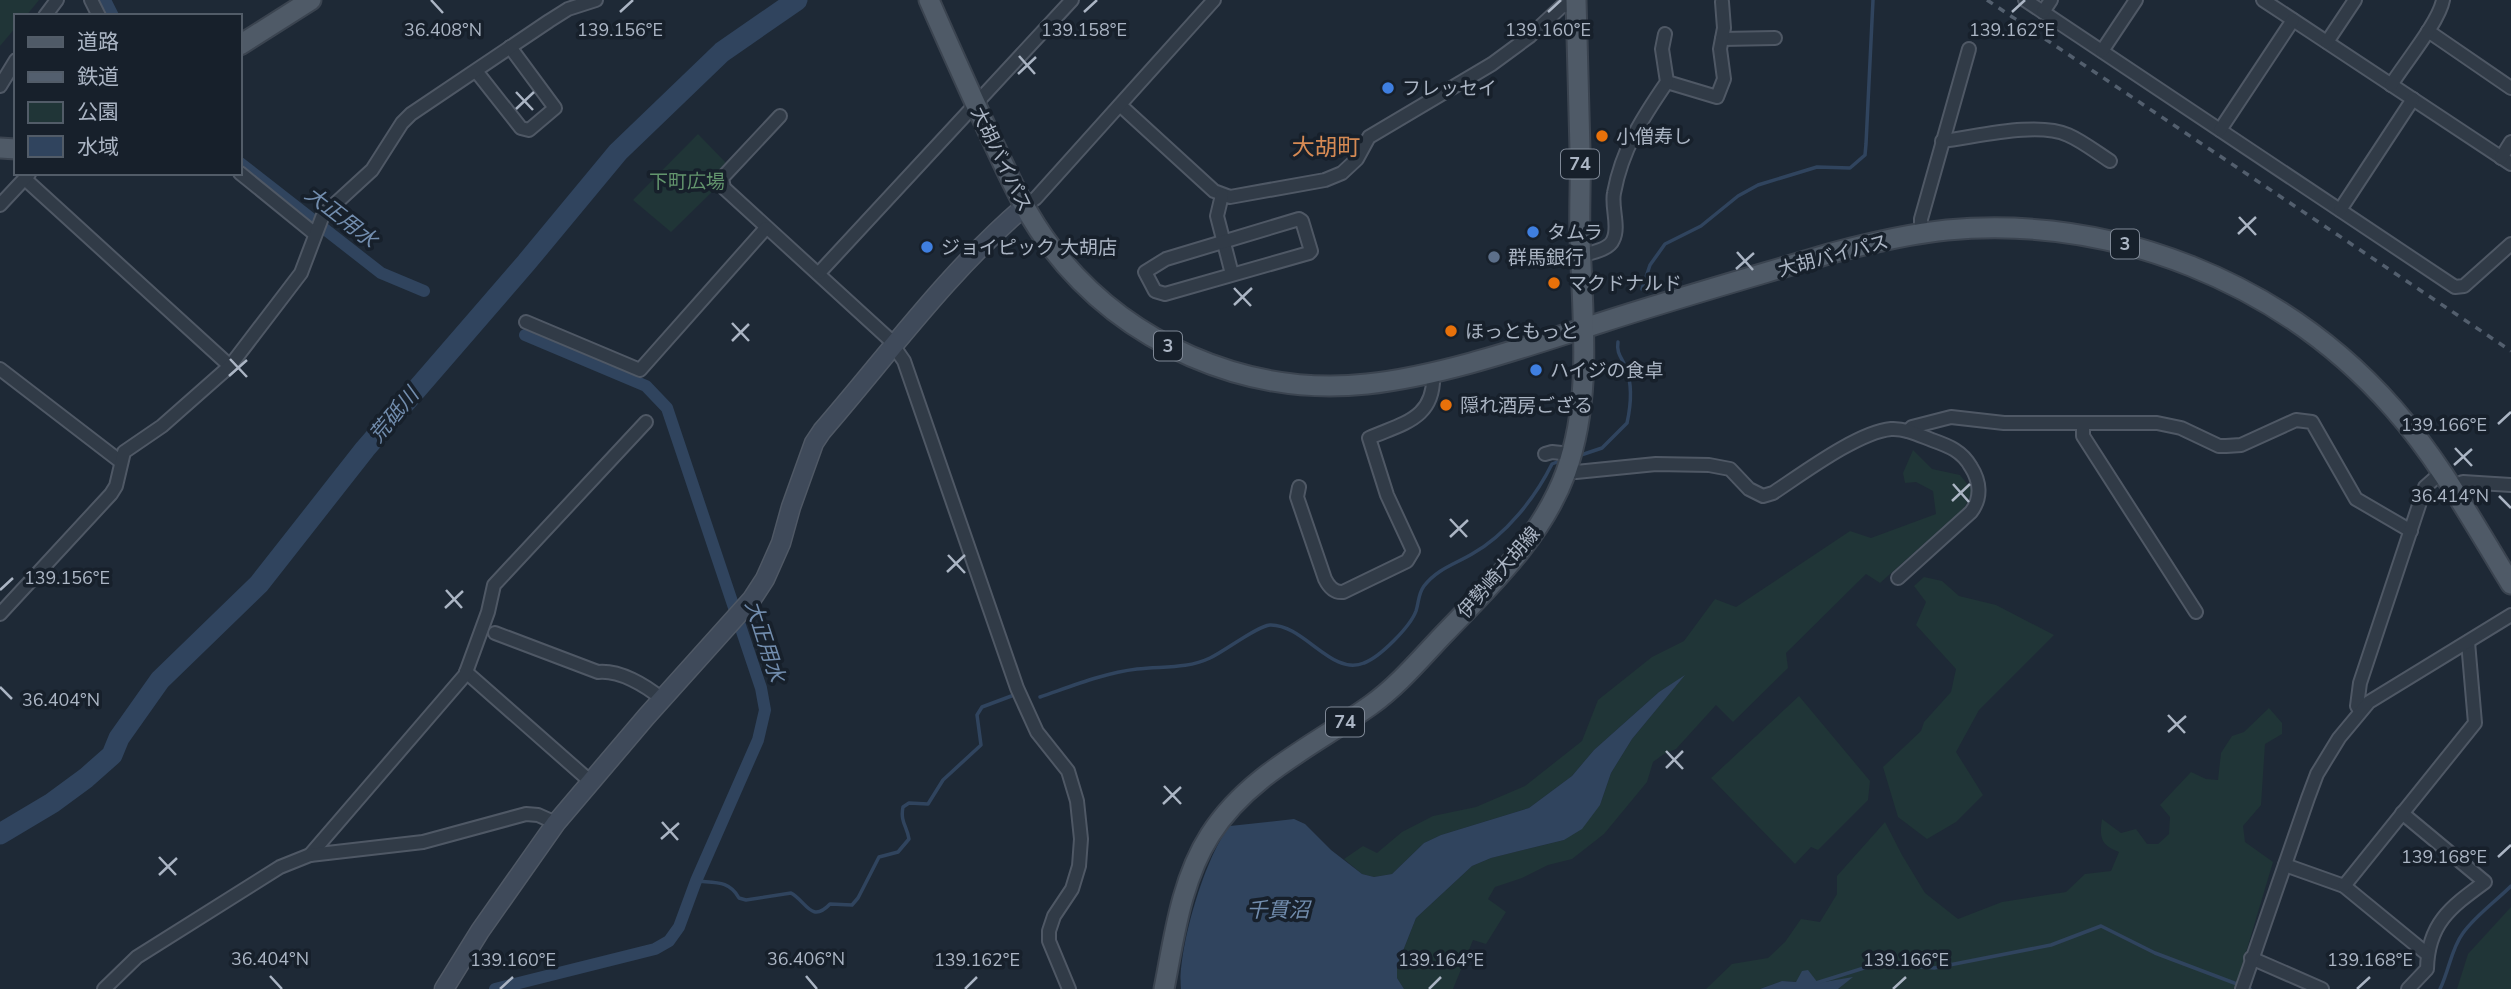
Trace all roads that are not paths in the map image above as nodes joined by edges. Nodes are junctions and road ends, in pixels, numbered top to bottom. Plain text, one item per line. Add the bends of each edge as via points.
1 (312, 0) edge
2 (596, 0) edge
3 (929, 0) edge
4 (1072, 0) edge
5 (1214, 0) edge
6 (2025, 0) edge
7 (2050, 0) edge
8 (2136, 0) edge
9 (2263, 0) edge
10 (2355, 0) edge
11 (2443, 0) edge
12 (1576, 2) edge
13 (1722, 2) dead end
14 (2043, 12) junction
15 (2293, 20) junction
16 (2428, 31) junction
17 (1665, 34) dead end
18 (1775, 38) dead end
19 (1722, 39) junction
20 (2327, 42) junction
21 (242, 44) edge
22 (510, 47) junction
23 (1969, 49) dead end
24 (2102, 51) junction
25 (14, 64) edge
26 (476, 71) junction
27 (1667, 82) junction
28 (2390, 85) junction
29 (0, 86) edge
30 (2511, 88) edge
31 (2413, 99) junction
32 (975, 103) junction
33 (1120, 105) junction
34 (780, 116) dead end
35 (2220, 130) junction
36 (1942, 141) junction
37 (2511, 142) edge
38 (2110, 161) dead end
39 (2506, 161) edge
40 (242, 175) edge
41 (27, 176) edge
42 (1222, 195) junction
43 (0, 205) edge
44 (1024, 207) junction
45 (2340, 210) junction
46 (766, 228) junction
47 (316, 232) junction
48 (1921, 233) junction
49 (1223, 241) junction
50 (2511, 244) edge
51 (1580, 256) junction
52 (819, 273) junction
53 (1232, 274) junction
54 (526, 322) dead end
55 (1584, 328) junction
56 (895, 346) junction
57 (230, 366) junction
58 (0, 369) edge
59 (1433, 372) junction
60 (646, 422) dead end
61 (2082, 425) junction
62 (1908, 431) junction
63 (1545, 454) dead end
64 (121, 462) junction
65 (1569, 462) junction
66 (2446, 479) junction
67 (2511, 485) edge
68 (1298, 488) dead end
69 (2411, 531) junction
70 (1898, 578) dead end
71 (2511, 584) edge
72 (2196, 612) dead end
73 (0, 614) edge
74 (2511, 615) edge
75 (495, 633) dead end
76 (2468, 642) junction
77 (466, 672) junction
78 (662, 699) junction
79 (2360, 711) junction
80 (591, 782) junction
81 (2402, 813) junction
82 (556, 823) junction
83 (310, 855) junction
84 (2285, 865) junction
85 (2344, 886) junction
86 (2427, 954) junction
87 (2251, 958) junction
88 (104, 989) edge
89 (444, 989) edge
90 (1069, 989) edge
91 (1164, 989) edge
92 (2242, 989) edge
93 (2322, 989) edge
94 (2408, 989) edge

1 - 21 main road
2 - 22 street via 568,9
3 - 32 main road, 大胡バイパス / 3
4 - 32 street
5 - 33 street
6 - 14 street
7 - 14 street
8 - 24 street
9 - 15 street
10 - 20 street
11 - 16 street
12 - 42 street via 1564,5 1492,64 1369,137 1357,159 1342,173 1325,180
12 - 51 main road, 伊勢崎大胡線 / 74
13 - 19 street
14 - 24 street
15 - 20 street
15 - 35 street
16 - 28 street
16 - 30 street
17 - 27 street via 1662,49
18 - 19 street
19 - 27 street via 1724,79 1717,97
20 - 28 street
22 - 26 street
22 - 26 street via 555,108 529,130 521,128
23 - 36 street
24 - 35 street
25 - 29 street
26 - 47 street via 402,123 372,170 323,215
27 - 51 street via 1636,128 1621,166 1613,200 1615,237 1611,245
28 - 31 street
31 - 39 street
31 - 45 street
32 - 44 main road, 大胡バイパス / 3
32 - 52 street
33 - 42 street
33 - 44 street
34 - 46 street via 722,178 724,188
35 - 45 street
36 - 38 street via 2046,129 2068,135
36 - 48 street
37 - 39 street
40 - 47 street
41 - 43 street
41 - 57 street
42 - 49 street via 1217,216
44 - 56 street
44 - 59 main road, 大胡バイパス / 3 via 1062,261 1097,297 1154,338 1193,358 1250,377 1317,386 1367,384
45 - 50 street via 2455,287 2464,286
46 - 52 street
46 - 54 street via 640,370
47 - 57 street via 300,273
48 - 55 main road, 大胡バイパス / 3 via 1832,253
48 - 66 main road, 大胡バイパス / 3 via 1990,229 2078,234 2143,250 2212,275 2276,308 2345,359 2394,409
49 - 53 street
49 - 53 street via 1166,259 1145,272 1160,294
49 - 53 street via 1299,219 1311,251
51 - 55 main road, 伊勢崎大胡線 / 74
52 - 56 street
55 - 59 main road, 大胡バイパス / 3
55 - 65 main road, 伊勢崎大胡線 / 74 via 1583,394
56 - 78 street via 814,443 774,561 759,589
56 - 90 street via 1017,688 1037,733 1072,779 1080,823 1079,866 1049,931
57 - 64 street via 162,426 124,452
58 - 64 street
59 - 68 street via 1433,389 1419,416 1369,438 1387,495 1413,551 1407,561 1343,592 1332,589 1297,498
60 - 77 street via 494,585
61 - 62 street via 1951,417 1912,426
61 - 69 street via 2157,423 2226,446 2241,445 2296,420 2312,422 2357,499
61 - 72 street via 2084,436
62 - 65 street via 1888,429 1863,437 1763,496 1730,469 1656,464 1576,472
62 - 70 street via 1961,454 1975,475 1979,493 1971,512
63 - 65 street via 1552,452
64 - 73 street via 111,494
65 - 91 main road, 伊勢崎大胡線 / 74 via 1551,506 1520,552 1406,674 1372,704 1254,785 1218,823 1189,880
66 - 67 street
66 - 69 street via 2425,487
66 - 71 main road, 大胡バイパス / 3
69 - 79 street via 2360,683
74 - 76 street
75 - 78 street via 597,672 612,670
76 - 79 street
76 - 81 street via 2475,723
77 - 80 street
77 - 83 street
78 - 80 street
79 - 84 street via 2317,774
80 - 82 street
81 - 85 street
81 - 86 street via 2485,882 2444,915
82 - 83 street via 526,814 423,842
82 - 89 street
83 - 88 street via 280,867 137,957
84 - 85 street
84 - 87 street
85 - 86 street
86 - 94 street via 2427,969
87 - 92 street
87 - 93 street

